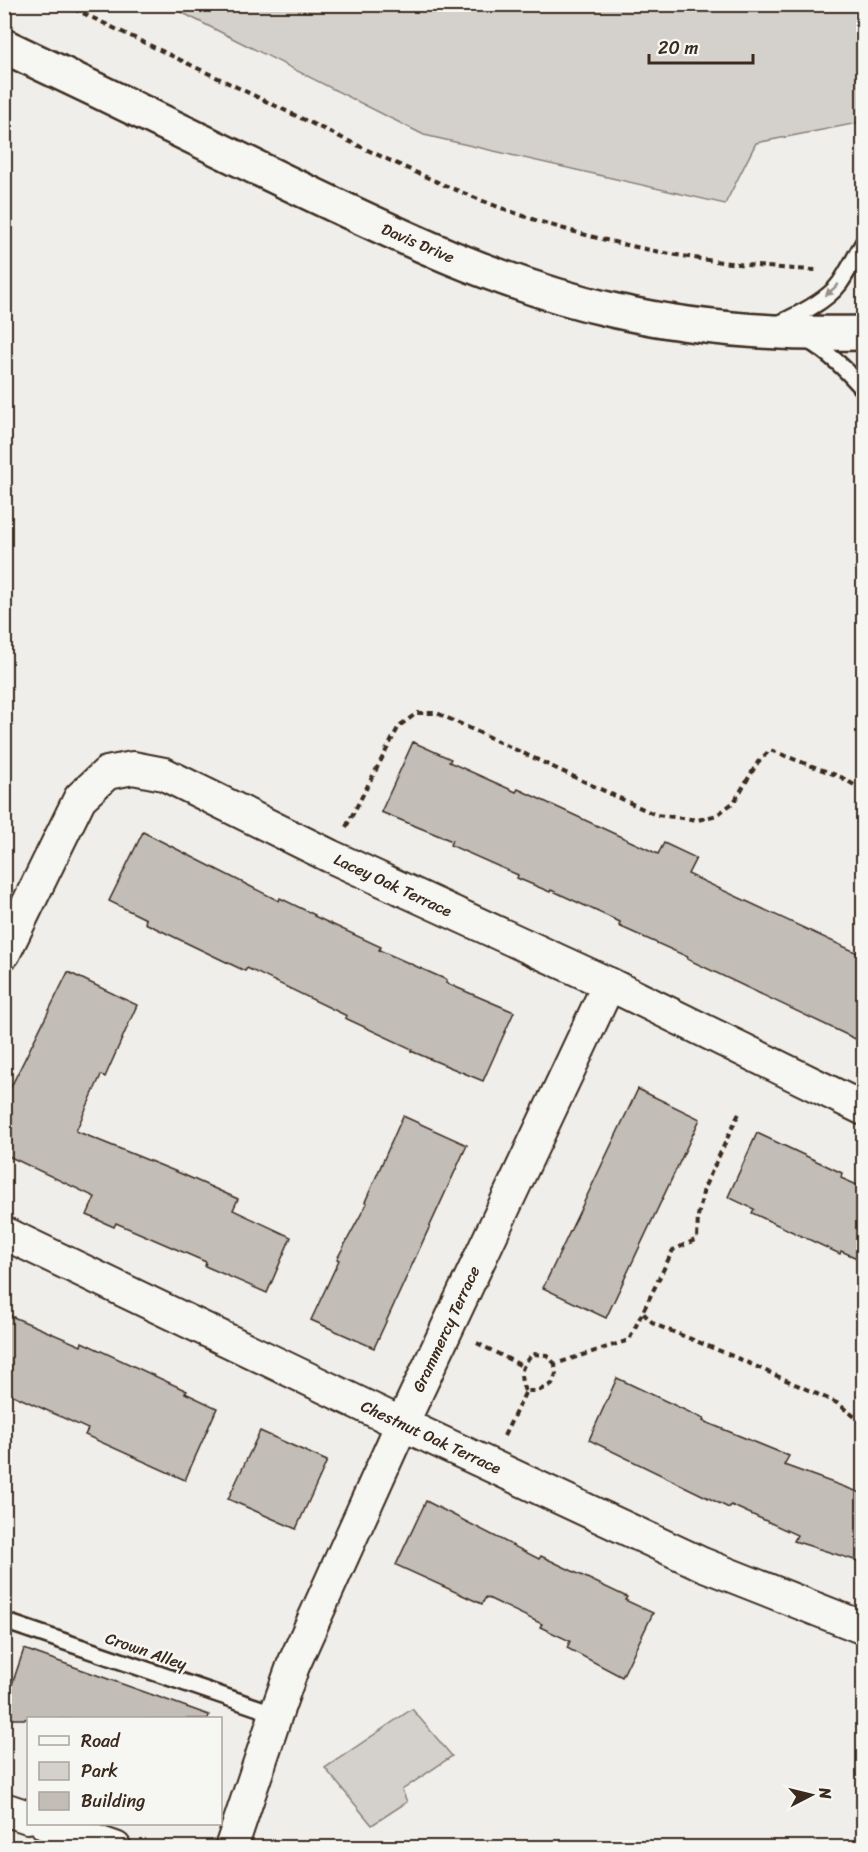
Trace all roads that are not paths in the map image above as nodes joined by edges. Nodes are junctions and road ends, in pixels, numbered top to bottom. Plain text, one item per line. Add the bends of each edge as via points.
1 (4, 46) edge
2 (864, 242) edge
3 (780, 332) junction
4 (864, 333) edge
5 (864, 390) edge
6 (4, 952) edge
7 (609, 984) junction
8 (864, 1109) edge
9 (4, 1233) edge
10 (402, 1424) junction
11 (4, 1621) edge
12 (864, 1628) edge
13 (276, 1714) junction
14 (4, 1809) edge
15 (27, 1817) edge
16 (49, 1825) edge
17 (115, 1848) edge
18 (231, 1848) edge

1 - 3 street, Davis Drive via 372,223 535,289 612,310 695,326
2 -> 3 lane via 839,284
3 - 4 street, Davis Drive
3 - 5 lane via 824,350
6 - 7 street, Lacey Oak Terrace via 80,798 107,773 133,768 164,774 330,856
7 - 8 street, Lacey Oak Terrace
7 - 10 street, Grammercy Terrace
9 - 10 street, Chestnut Oak Terrace
10 - 12 street, Chestnut Oak Terrace via 702,1564
10 - 13 street, Grammercy Terrace via 293,1666
11 - 13 lane, Crown Alley
13 - 18 street, Grammercy Terrace
14 - 15 street
16 - 17 street

